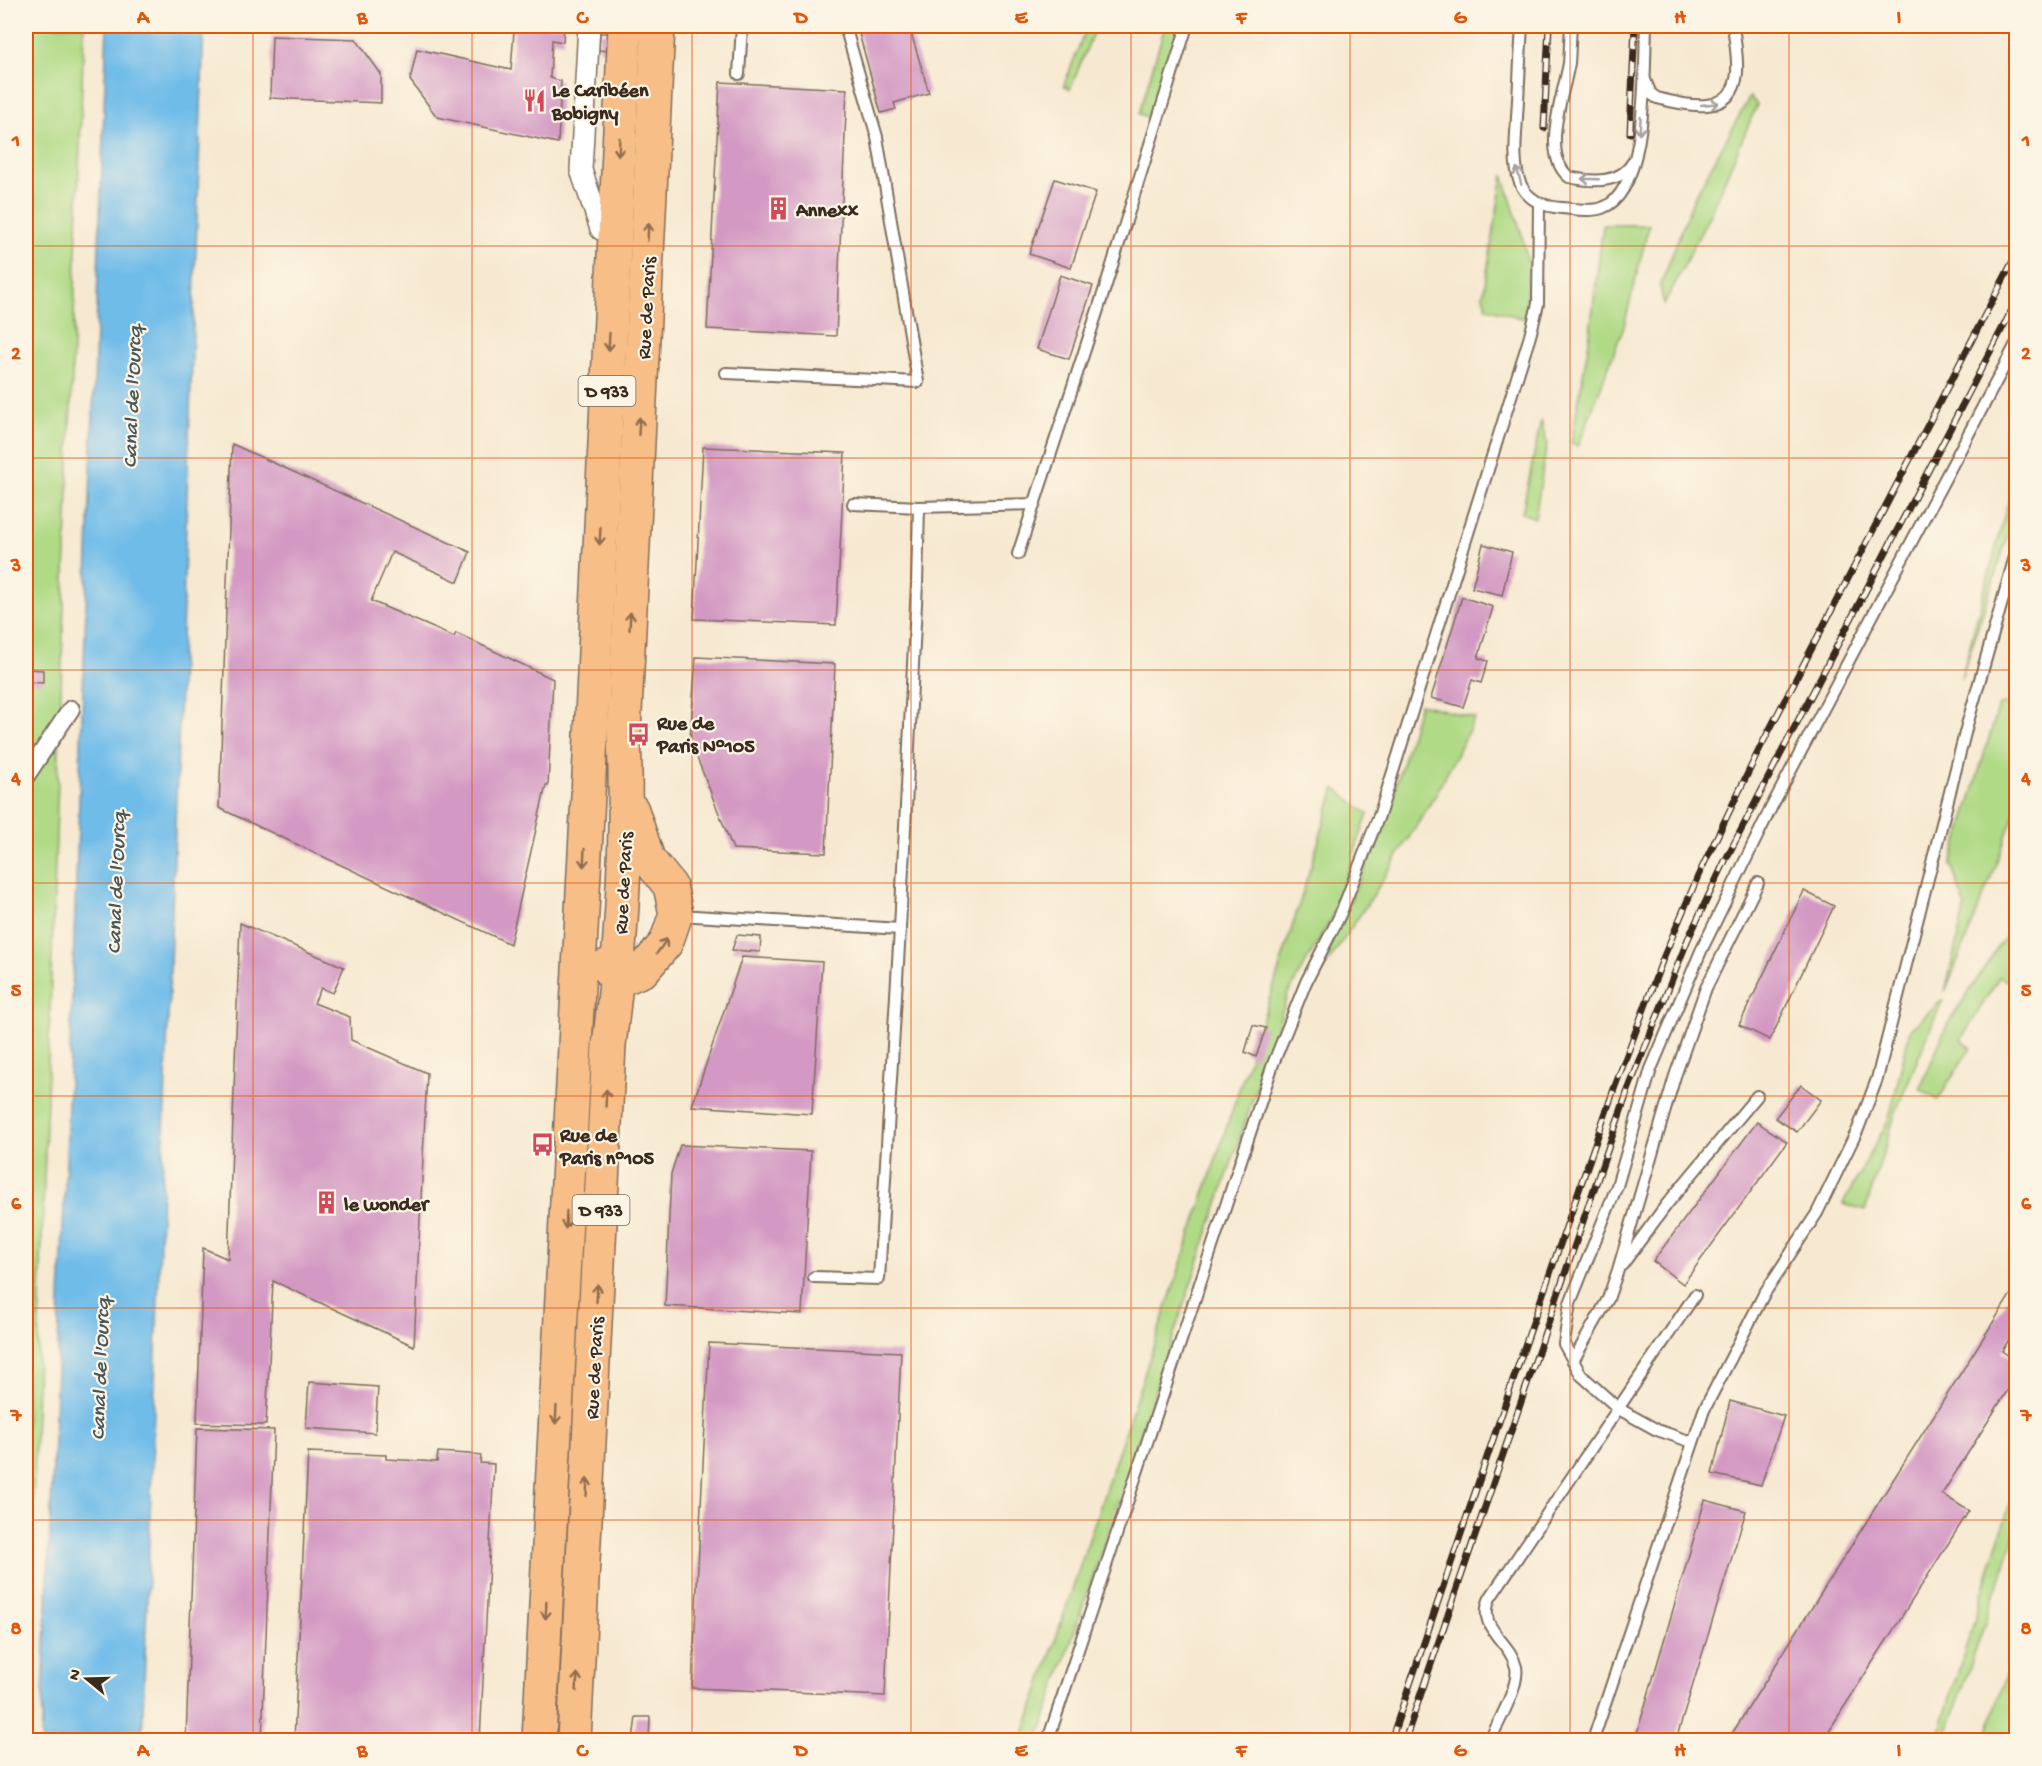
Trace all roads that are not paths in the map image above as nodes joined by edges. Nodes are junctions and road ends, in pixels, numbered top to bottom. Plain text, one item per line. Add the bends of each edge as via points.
1 (589, 26) edge
2 (624, 26) edge
3 (658, 26) edge
4 (742, 26) edge
5 (845, 26) edge
6 (1187, 26) edge
7 (1522, 26) edge
8 (1570, 26) edge
9 (1646, 26) edge
10 (1733, 26) edge
11 (739, 74) dead end
12 (1644, 77) junction
13 (1637, 154) junction
14 (1539, 203) junction
15 (601, 230) dead end
16 (2016, 344) edge
17 (726, 373) dead end
18 (853, 504) dead end
19 (1035, 504) junction
20 (919, 507) junction
21 (2016, 553) edge
22 (1018, 554) dead end
23 (71, 709) dead end
24 (590, 758) junction
25 (26, 776) edge
26 (626, 794) junction
27 (1758, 883) dead end
28 (676, 914) junction
29 (900, 929) junction
30 (617, 981) junction
31 (1757, 1096) dead end
32 (1618, 1270) junction
33 (814, 1277) dead end
34 (1695, 1294) dead end
35 (1573, 1360) junction
36 (1619, 1409) junction
37 (1692, 1442) junction
38 (539, 1740) edge
39 (574, 1740) edge
40 (1048, 1740) edge
41 (1490, 1740) edge
42 (1593, 1740) edge

1 - 15 street via 581,170
2 -> 24 main road, Rue de Paris / D 933
26 -> 3 main road, Rue de Paris / D 933 via 624,733
4 - 11 lane
5 - 17 lane via 877,136 918,382
6 - 19 lane
14 -> 7 lane via 1522,188 1516,166
13 -> 8 lane via 1622,175 1608,180 1569,177 1558,166 1556,125 1569,62
9 - 12 lane
12 -> 10 lane via 1657,98 1711,106 1722,101 1732,89 1737,72
12 -> 13 lane
13 - 14 lane via 1626,186 1603,208 1558,208
14 - 40 lane via 1538,304 1533,325 1380,813 1340,915 1306,982 1273,1064
16 - 35 lane via 1771,808 1701,951 1651,1069 1617,1186 1570,1304 1564,1344
18 - 20 lane
19 - 20 lane
19 - 22 lane
20 - 29 lane
21 - 37 lane via 1868,1106 1817,1213 1764,1294 1704,1410
23 - 25 street
24 - 30 main road via 607,837 602,960
24 -> 38 main road, Rue de Paris / D 933
26 - 28 main road via 648,859 670,886
26 - 30 main road, Rue de Paris / D 933
27 - 32 lane via 1706,988 1675,1076
28 - 29 lane
30 -> 28 main road via 643,970 666,943
29 - 33 lane via 879,1279
39 -> 30 main road, Rue de Paris / D 933 via 609,1045
31 - 32 lane via 1666,1204
32 - 35 lane via 1608,1299
34 - 36 lane
35 - 36 lane via 1581,1375
36 - 37 lane via 1657,1430
36 - 41 lane via 1485,1609 1487,1620 1516,1667 1517,1680
37 - 42 lane

